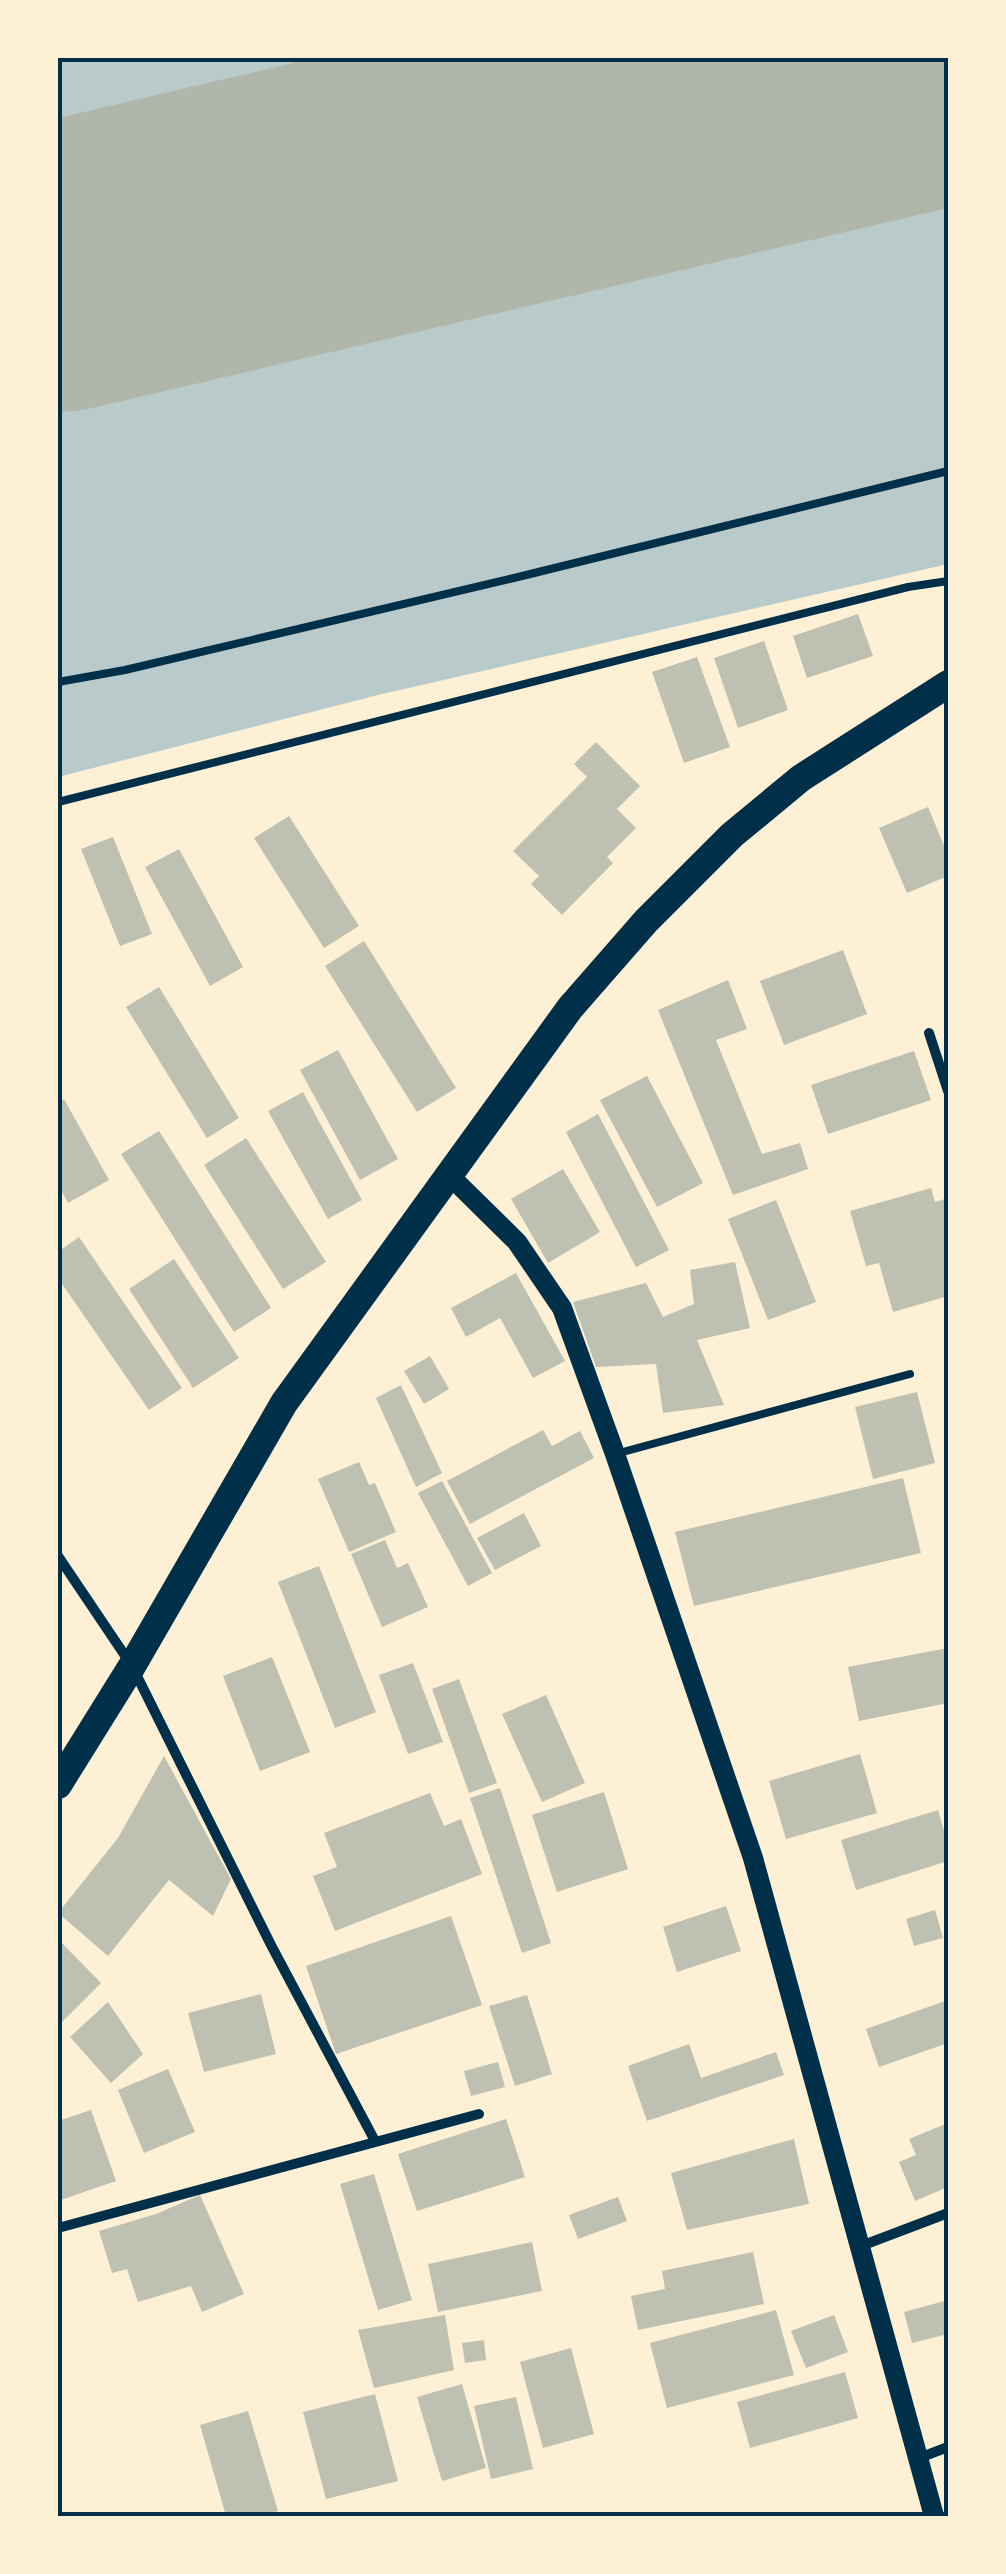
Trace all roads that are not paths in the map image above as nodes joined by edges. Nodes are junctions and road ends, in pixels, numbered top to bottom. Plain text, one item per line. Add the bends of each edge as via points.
1 (948, 471) edge
2 (948, 581) edge
3 (58, 682) edge
4 (948, 684) edge
5 (58, 802) edge
6 (928, 1034) dead end
7 (948, 1092) edge
8 (448, 1174) junction
9 (910, 1374) dead end
10 (615, 1454) junction
11 (58, 1556) edge
12 (132, 1666) junction
13 (58, 1785) edge
14 (479, 2114) dead end
15 (375, 2142) junction
16 (948, 2213) edge
17 (58, 2228) edge
18 (860, 2247) junction
19 (948, 2447) edge
20 (918, 2458) junction
21 (934, 2516) edge

1 - 3 lane
2 - 5 lane
4 - 8 highway via 801,778 732,835 570,1008
6 - 7 street
8 - 10 main road via 518,1242 562,1308
8 - 12 highway via 284,1403
9 - 10 lane
10 - 18 main road via 754,1858
11 - 12 street
12 - 13 highway
12 - 15 street
14 - 15 street
15 - 17 street
16 - 18 street
18 - 20 main road
19 - 20 street
20 - 21 main road

